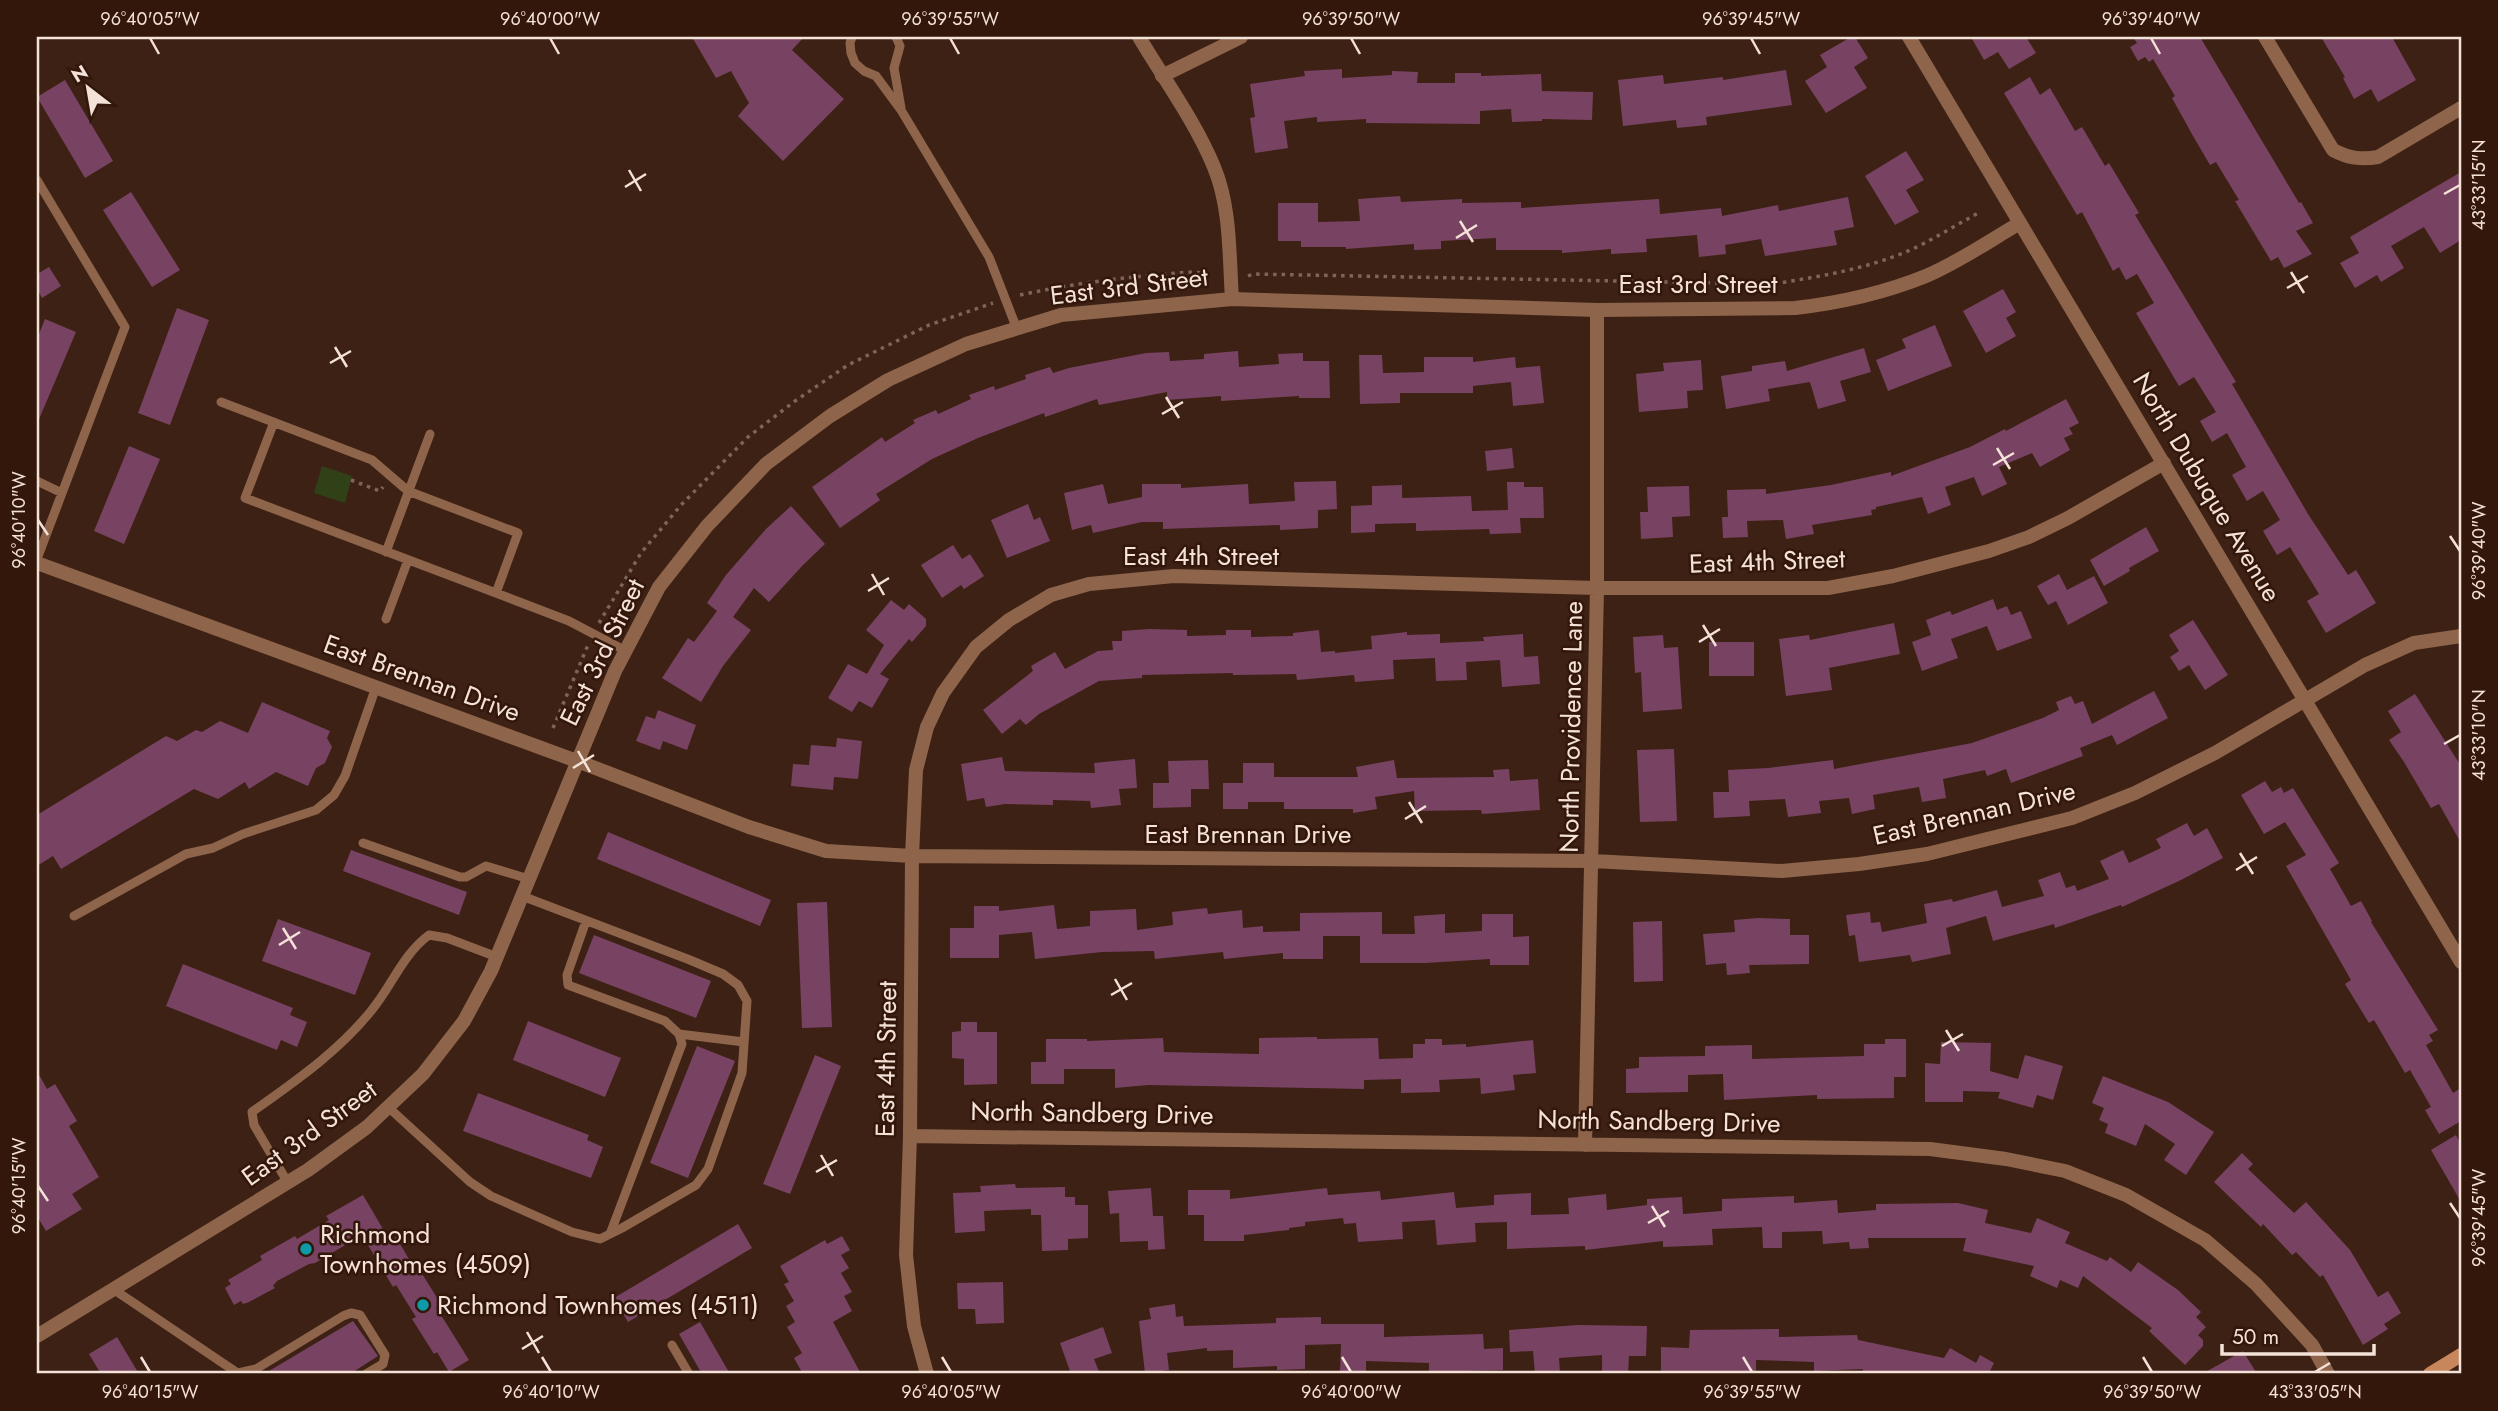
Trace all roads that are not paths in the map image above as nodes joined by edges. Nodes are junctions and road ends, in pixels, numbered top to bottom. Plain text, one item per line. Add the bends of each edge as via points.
1 (852, 37) edge
2 (896, 37) edge
3 (1139, 37) edge
4 (1241, 37) edge
5 (1909, 37) edge
6 (2265, 37) edge
7 (1162, 76) junction
8 (2461, 108) edge
9 (901, 110) junction
10 (37, 180) edge
11 (2020, 223) junction
12 (1233, 299) junction
13 (1597, 310) junction
14 (1017, 329) junction
15 (221, 402) dead end
16 (274, 422) junction
17 (430, 434) dead end
18 (2164, 463) junction
19 (37, 481) edge
20 (408, 491) junction
21 (62, 493) junction
22 (386, 552) junction
23 (408, 560) junction
24 (37, 561) edge
25 (1597, 588) junction
26 (496, 593) junction
27 (386, 619) dead end
28 (2461, 636) edge
29 (624, 650) junction
30 (376, 687) junction
31 (2306, 699) junction
32 (577, 761) junction
33 (363, 843) dead end
34 (912, 856) junction
35 (1593, 861) junction
36 (529, 879) junction
37 (522, 896) junction
38 (74, 916) dead end
39 (586, 920) junction
40 (496, 957) junction
41 (2461, 962) edge
42 (679, 1034) junction
43 (744, 1042) junction
44 (388, 1107) junction
45 (910, 1136) junction
46 (1585, 1145) junction
47 (288, 1183) junction
48 (610, 1234) junction
49 (113, 1289) junction
50 (38, 1333) edge
51 (672, 1345) dead end
52 (2461, 1355) edge
53 (238, 1373) edge
54 (366, 1374) edge
55 (689, 1374) edge
56 (927, 1374) edge
57 (2328, 1374) edge
58 (2430, 1374) edge

1 - 9 lane via 855,63 876,76
2 - 9 lane via 900,46 894,68
3 - 7 street
4 - 7 street
5 - 11 street, North Dubuque Avenue
6 - 8 street via 2333,150 2347,157 2378,157
7 - 12 street via 1215,168 1227,216
9 - 14 lane via 989,257
10 - 21 lane via 124,327
11 - 13 street, East 3rd Street via 1927,275 1826,305
11 - 18 street, North Dubuque Avenue
12 - 13 street, East 3rd Street
12 - 14 street, East 3rd Street via 1061,315
13 - 25 street, North Providence Lane
14 - 29 street, East 3rd Street via 967,344 887,380 766,464 707,526 659,587
15 - 16 lane
16 - 20 lane via 372,460
16 - 22 lane via 245,498
17 - 20 lane
18 - 25 street, East 4th Street via 2029,537 1894,576 1828,588
18 - 31 street, North Dubuque Avenue
19 - 21 lane
20 - 22 lane
20 - 26 lane via 518,533
21 - 24 lane
22 - 23 lane
23 - 26 lane
23 - 27 lane
24 - 30 street, East Brennan Drive
25 - 34 street, East 4th Street via 1174,576 1089,583 1051,595 976,647 943,693 916,770
25 - 35 street, North Providence Lane
26 - 29 lane via 569,621
28 - 31 street, East Brennan Drive via 2414,643
29 - 32 street, East 3rd Street
30 - 32 street, East Brennan Drive
30 - 38 lane via 345,776 334,795 316,810 186,854
31 - 35 street, East Brennan Drive via 2136,793 2072,818 1927,854 1782,871
31 - 41 street, North Dubuque Avenue
32 - 34 street, East Brennan Drive via 749,827 826,850
32 - 36 street, East 3rd Street
33 - 36 lane via 460,877 486,866
34 - 35 street, East Brennan Drive
34 - 45 street, East 4th Street
35 - 46 street, North Providence Lane
36 - 37 street, East 3rd Street
37 - 39 lane
37 - 40 street, East 3rd Street
39 - 42 lane via 566,975 568,985 665,1021
39 - 43 lane via 712,970 738,985 747,1001
40 - 44 street, East 3rd Street via 464,1021 423,1074
40 - 47 lane via 429,935 416,945 372,1011 328,1056 252,1112 254,1125
42 - 43 lane
42 - 48 lane via 682,1044
43 - 48 lane via 742,1073 708,1169 695,1185
44 - 47 street, East 3rd Street
44 - 48 lane via 491,1196 572,1232 600,1239
45 - 46 street, North Sandberg Drive
45 - 56 street, East 4th Street via 906,1255 914,1326
46 - 57 street, North Sandberg Drive via 1930,1149 2066,1171 2126,1195 2205,1240 2256,1284 2312,1345
47 - 49 street, East 3rd Street
49 - 50 street, East 3rd Street
49 - 53 lane
51 - 55 lane
52 - 58 main road
53 - 54 lane via 256,1369 351,1313 360,1315 385,1355 383,1364

